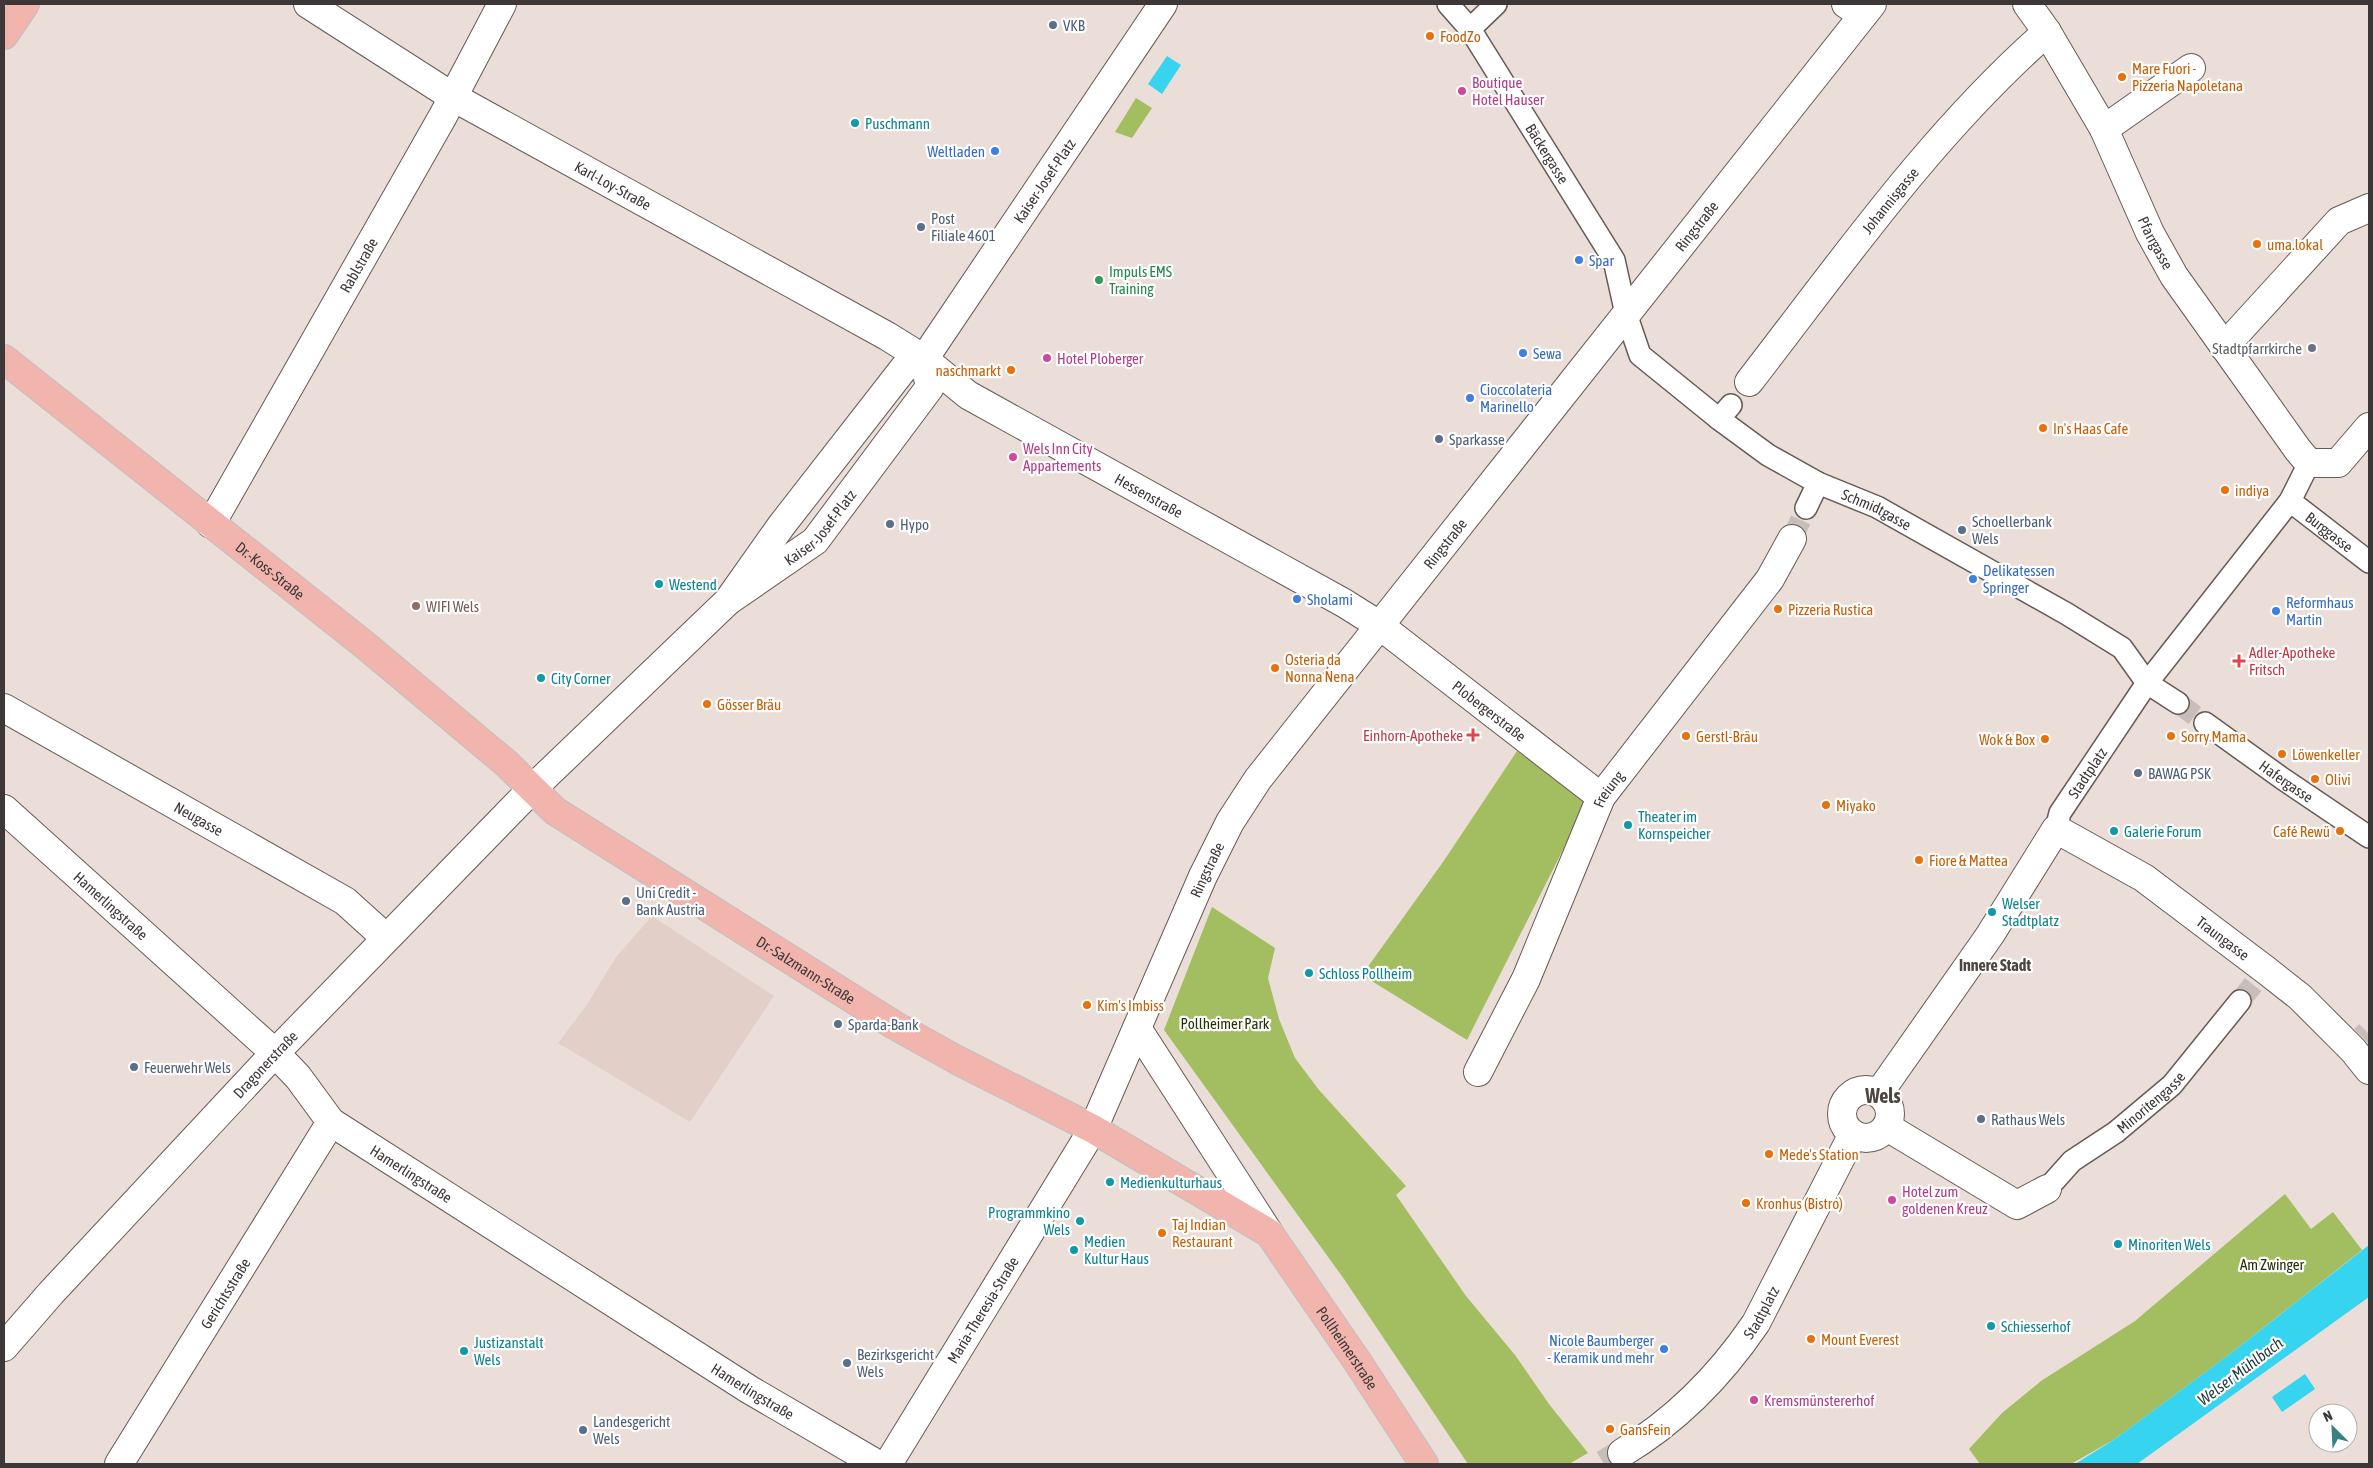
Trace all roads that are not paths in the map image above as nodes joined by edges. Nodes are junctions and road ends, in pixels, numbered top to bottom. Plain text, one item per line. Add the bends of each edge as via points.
1 (24, 4) edge
2 (308, 4) edge
3 (502, 4) edge
4 (1163, 4) edge
5 (1448, 4) edge
6 (1496, 4) edge
7 (2027, 4) edge
8 (1861, 7) edge
9 (1470, 29) junction
10 (2047, 32) junction
11 (4, 35) edge
12 (2191, 68) dead end
13 (453, 97) junction
14 (2104, 129) junction
15 (2369, 208) edge
16 (1626, 314) junction
17 (2224, 348) junction
18 (4, 359) edge
19 (924, 359) junction
20 (1749, 382) dead end
21 (2369, 427) edge
22 (2309, 463) junction
23 (1818, 483) junction
24 (2290, 501) junction
25 (1806, 508) tunnel mouth
26 (211, 524) junction
27 (1792, 538) tunnel mouth
28 (2369, 562) edge
29 (728, 601) junction
30 (1379, 625) junction
31 (2147, 683) junction
32 (2178, 703) tunnel mouth
33 (4, 708) edge
34 (2205, 723) tunnel mouth
35 (533, 788) junction
36 (1601, 797) junction
37 (4, 809) edge
38 (2056, 830) junction
39 (2369, 837) edge
40 (386, 938) junction
41 (2240, 1001) tunnel mouth
42 (1137, 1028) junction
43 (275, 1053) junction
44 (2362, 1053) edge
45 (1478, 1072) dead end
46 (1879, 1093) junction
47 (332, 1122) junction
48 (1887, 1127) junction
49 (1093, 1129) junction
50 (1853, 1134) junction
51 (2047, 1189) joint
52 (1269, 1233) junction
53 (4, 1347) edge
54 (1622, 1453) tunnel mouth
55 (119, 1464) edge
56 (877, 1464) edge
57 (888, 1464) edge
58 (1424, 1464) edge

1 - 11 main road
2 - 13 street, Karl-Loy-Straße
3 - 13 street, Rablstraße
4 - 19 street, Kaiser-Josef-Platz
5 - 9 street, Bäckergasse
6 - 9 street
7 - 10 street, Pfarrgasse
8 - 16 street, Ringstraße
9 - 16 street, Bäckergasse via 1614,260
10 - 14 street, Pfarrgasse
10 - 20 street, Johannisgasse via 1992,83 1886,206
12 - 14 street
13 - 19 street, Karl-Loy-Straße
13 - 26 street, Rablstraße
14 - 17 street, Pfarrgasse via 2150,232 2174,276
15 - 17 street via 2339,221
16 - 23 street, Schmidtgasse via 1640,355 1725,412 1768,455
16 - 30 street, Ringstraße
17 - 22 street, Pfarrgasse
18 - 26 main road, Dr.-Koss-Straße
19 - 29 street, Kaiser-Josef-Platz via 904,368 781,526
19 - 29 street, Kaiser-Josef-Platz via 930,387 814,541
19 - 30 street, Hessenstraße via 968,395 1336,598
21 - 22 street via 2338,463
22 - 24 street, Stadtplatz
23 - 25 street
23 - 31 street, Schmidtgasse via 1877,506 2067,614 2122,648
24 - 28 street, Burggasse
24 - 31 street, Stadtplatz
26 - 35 main road, Dr.-Koss-Straße via 366,646
27 - 36 street, Freiung via 1770,579
29 - 35 street, Kaiser-Josef-Platz
30 - 36 street, Plobergerstraße
30 - 42 street, Ringstraße via 1258,779 1230,822
31 - 32 street
31 - 38 street, Stadtplatz via 2060,813
33 - 40 street, Neugasse via 345,901
34 - 39 street, Hafergasse
35 - 40 street, Dragonerstraße
35 - 49 main road, Dr.-Salzmann-Straße via 555,811 894,1025
36 - 45 street, Freiung via 1526,979
37 - 43 street, Hamerlingstraße
38 - 44 street, Traungasse via 2144,878 2262,976 2300,997
38 - 46 street, Stadtplatz via 1990,935
40 - 43 street, Dragonerstraße
41 - 51 street, Minoritengasse via 2172,1085 2116,1132 2072,1162
42 - 49 street, Ringstraße
42 - 52 street, Pollheimerstraße
43 - 47 street, Hamerlingstraße
43 - 53 street, Dragonerstraße
46 - 48 street via 1891,1112
46 - 50 street via 1863,1089 1843,1104 1843,1121
47 - 55 street, Gerichtsstraße
47 - 56 street, Hamerlingstraße via 750,1390
48 - 50 street via 1868,1139
48 - 51 street via 2017,1205
49 - 52 main road, Pollheimerstraße
49 - 57 street, Maria-Theresia-Straße
50 - 54 street, Stadtplatz via 1756,1323 1741,1345 1709,1385 1652,1435
52 - 58 main road, Pollheimerstraße

